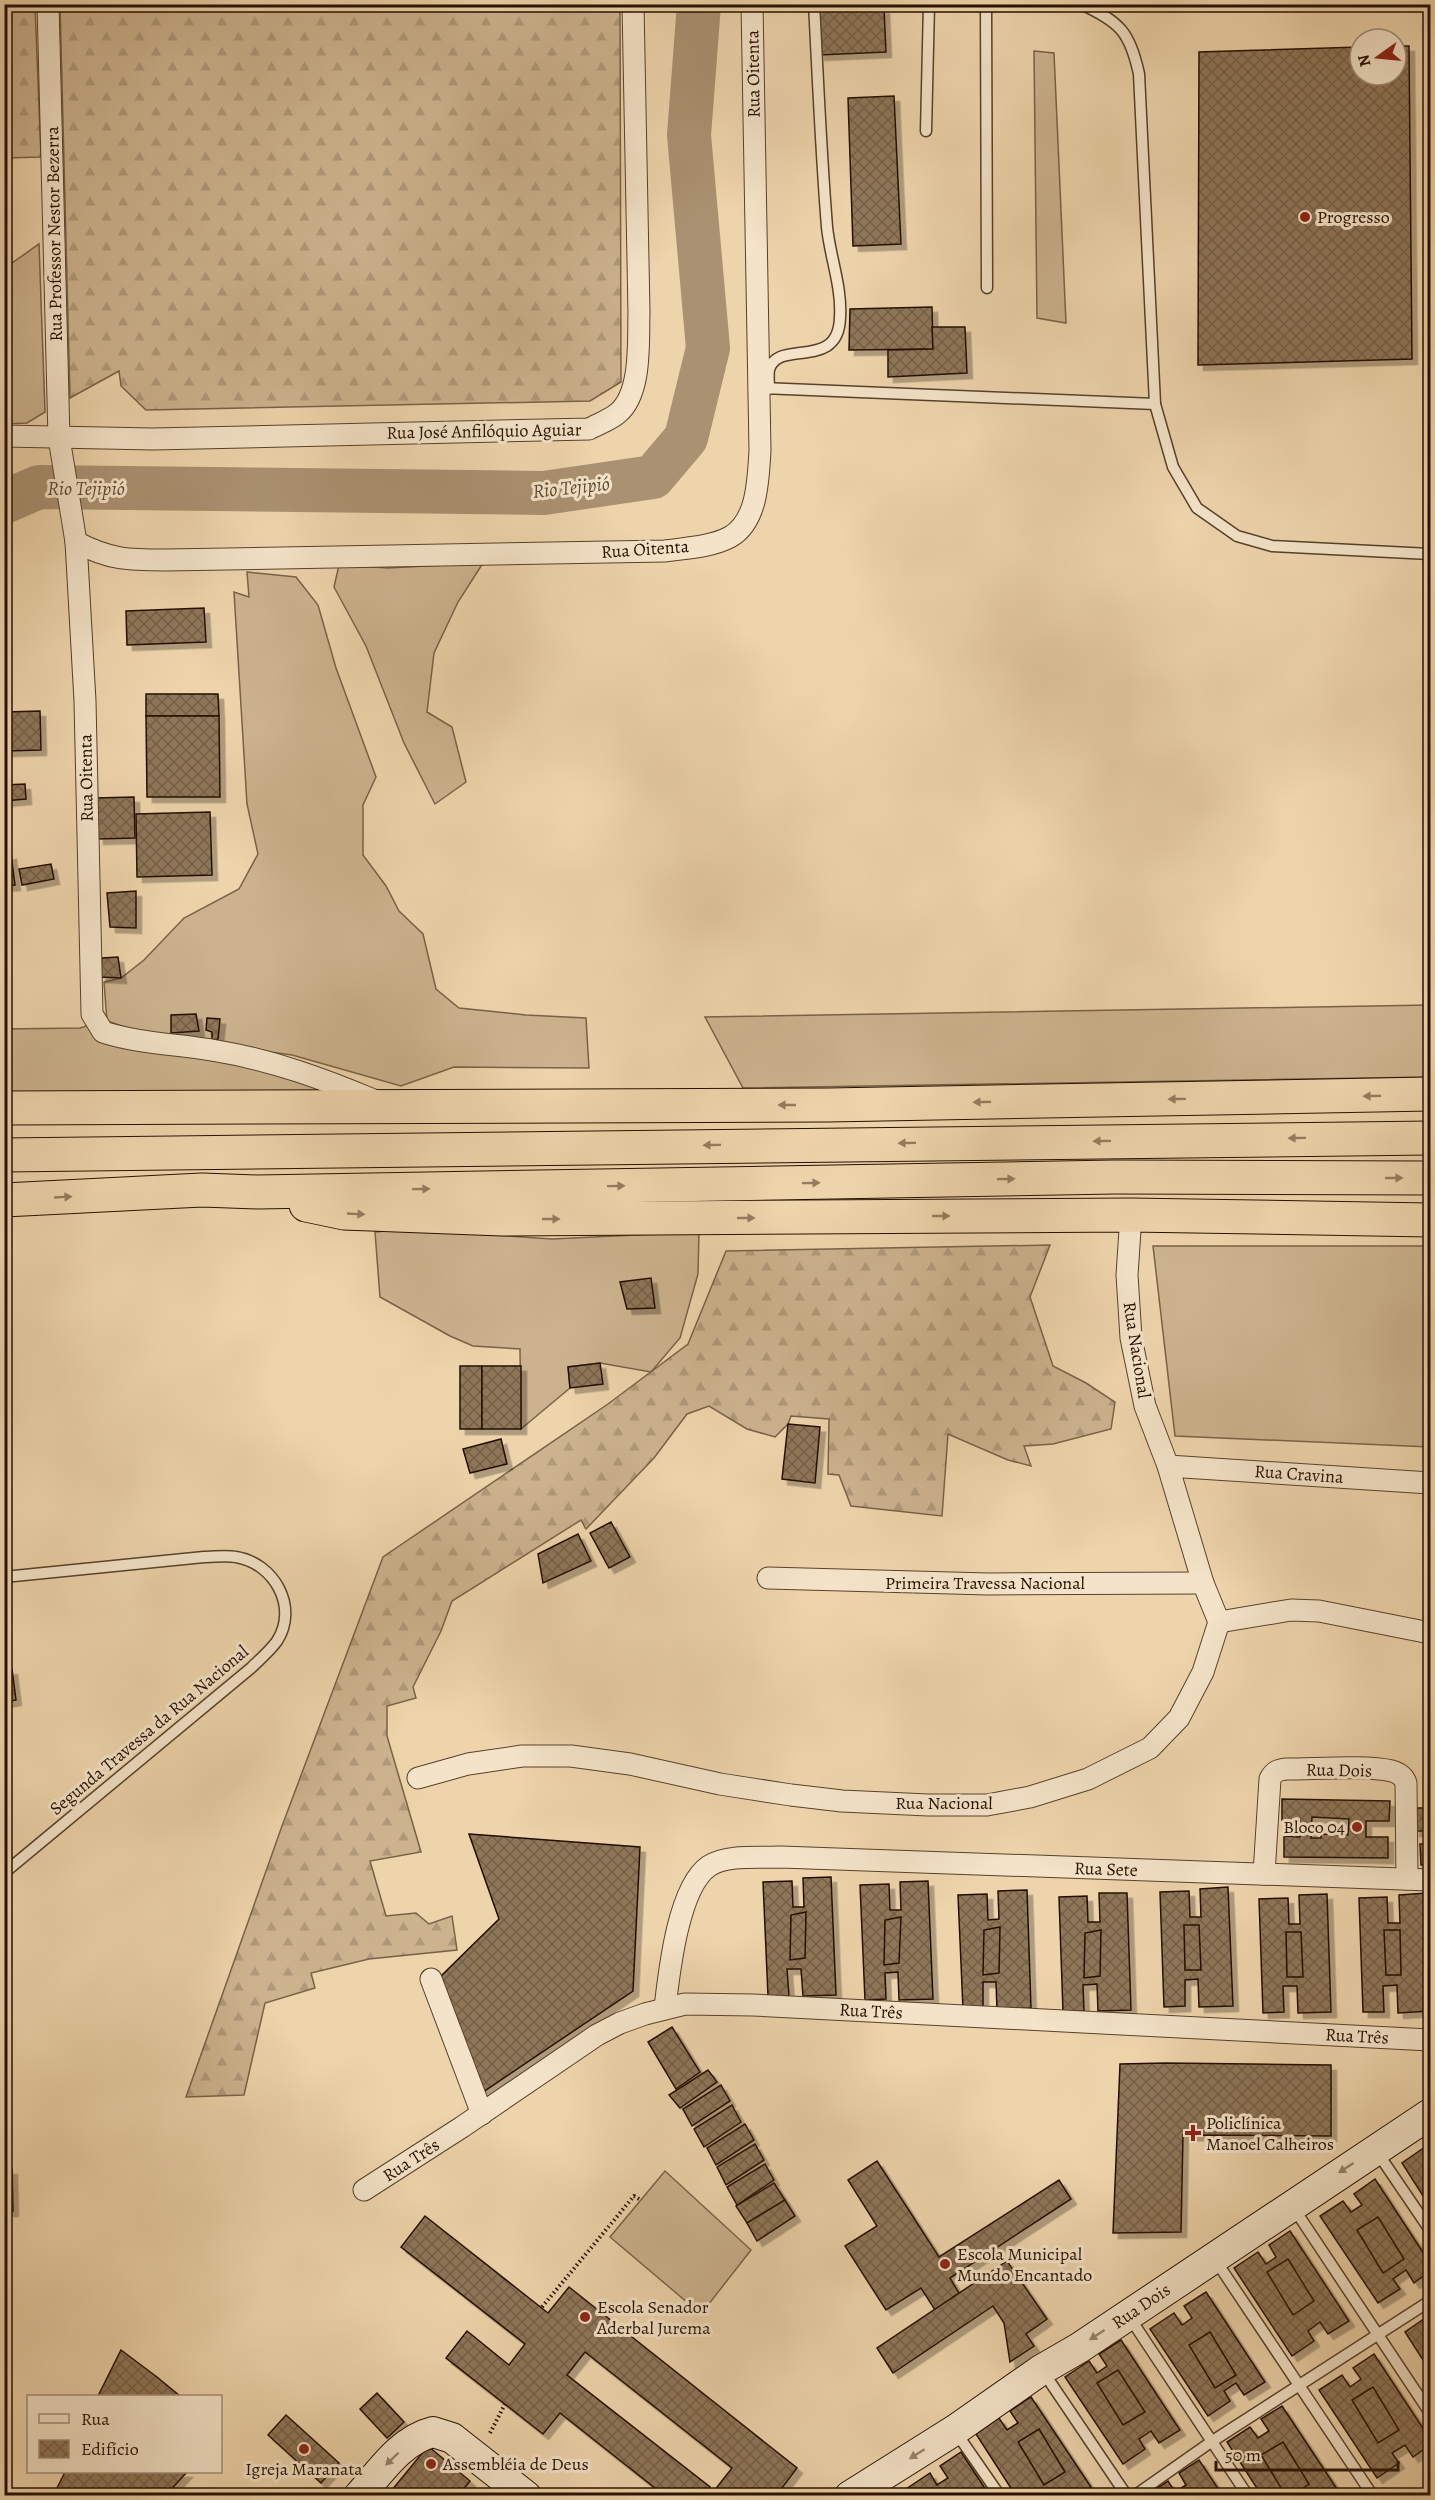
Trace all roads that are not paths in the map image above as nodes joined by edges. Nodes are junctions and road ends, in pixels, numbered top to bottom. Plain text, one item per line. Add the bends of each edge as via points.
1 (48, 4) edge
2 (633, 4) edge
3 (752, 4) edge
4 (814, 4) edge
5 (929, 4) edge
6 (986, 4) edge
7 (1081, 4) edge
8 (926, 131) dead end
9 (987, 288) dead end
10 (764, 388) junction
11 (1155, 404) junction
12 (4, 436) edge
13 (58, 438) junction
14 (71, 505) joint
15 (76, 542) junction
16 (1431, 554) edge
17 (1431, 1095) edge
18 (390, 1107) junction
19 (4, 1108) edge
20 (1431, 1138) edge
21 (13, 1153) edge
22 (1431, 1178) edge
23 (258, 1192) junction
24 (4, 1200) edge
25 (1131, 1215) junction
26 (1431, 1220) edge
27 (1168, 1466) junction
28 (1431, 1483) edge
29 (4, 1577) edge
30 (768, 1578) dead end
31 (1203, 1583) junction
32 (1219, 1622) junction
33 (1431, 1634) edge
34 (418, 1778) dead end
35 (4, 1873) edge
36 (1264, 1874) junction
37 (1407, 1879) junction
38 (1431, 1880) edge
39 (431, 1979) dead end
40 (665, 2008) junction
41 (1431, 2040) edge
42 (482, 2114) junction
43 (1431, 2114) edge
44 (1375, 2149) junction
45 (364, 2190) dead end
46 (1291, 2205) junction
47 (1431, 2230) edge
48 (1214, 2258) junction
49 (1431, 2301) edge
50 (1128, 2315) junction
51 (1378, 2336) junction
52 (1041, 2370) junction
53 (1301, 2385) junction
54 (1431, 2413) edge
55 (955, 2430) junction
56 (1211, 2442) junction
57 (866, 2488) edge
58 (359, 2496) edge
59 (526, 2496) edge
60 (1000, 2496) edge
61 (1127, 2496) edge
62 (1134, 2496) edge
63 (1248, 2496) edge
64 (1373, 2496) edge

1 - 13 street, Rua Professor Nestor Bezerra
2 - 13 street, Rua José Anfilóquio Aguiar via 639,323 632,392 619,412 589,429
3 - 10 street, Rua Oitenta
4 - 10 lane via 824,187 841,318 835,339 825,349 781,357 774,362
5 - 8 lane
6 - 9 lane
7 - 11 lane via 1125,33 1134,47 1139,74
10 - 11 lane
10 - 15 street, Rua Oitenta via 757,490 748,518 731,537 709,544 665,551 126,560 97,554
11 - 16 lane via 1173,467 1197,508 1237,536 1272,546
12 - 13 street, Rua José Anfilóquio Aguiar
13 - 14 street, Rua Professor Nestor Bezerra
14 - 15 street, Rua Oitenta
15 - 18 street, Rua Oitenta via 85,701 92,1014 103,1032 120,1038 218,1051 302,1071
17 -> 18 highway via 829,1105
18 - 19 highway
20 -> 21 highway
23 -> 22 highway via 1115,1177
24 -> 23 highway via 202,1190
23 -> 25 highway via 344,1214 502,1220
25 - 26 highway
25 - 27 street, Rua Nacional via 1127,1275 1131,1338 1145,1406
27 - 28 street, Rua Cravina
27 - 31 street, Rua Nacional
29 - 35 lane, Segunda Travessa da Rua Nacional via 236,1557 257,1564 272,1576 283,1595 286,1615 277,1640 251,1668
30 - 31 street, Primeira Travessa Nacional via 988,1584
31 - 32 street, Rua Nacional
32 - 33 street via 1291,1610 1318,1611
32 - 34 street, Rua Nacional via 1203,1672 1179,1718 1150,1748 1088,1779 1030,1797 987,1805 842,1801 720,1784 630,1764 571,1756 522,1756 468,1764
36 - 37 street, Rua Sete
36 - 37 street, Rua Dois via 1272,1774 1287,1769 1369,1769 1392,1771 1404,1777
36 - 40 street, Rua Sete via 781,1857 731,1859 710,1865 698,1876 682,1912
37 - 38 street, Rua Sete
39 - 42 street
40 - 41 street, Rua Três via 684,2004 753,2005
40 - 42 street, Rua Três via 597,2035
42 - 45 street, Rua Três
43 - 44 street, Rua Dois
44 -> 46 street, Rua Dois
44 - 47 lane
46 - 48 street, Rua Dois
46 - 51 lane
48 - 50 street, Rua Dois
48 - 53 lane
49 - 51 lane
50 -> 52 street, Rua Dois
50 - 56 lane
51 - 53 lane
51 - 54 lane
52 - 55 street, Rua Dois
52 - 61 lane
53 - 56 lane
53 - 64 lane
55 -> 57 street, Rua Dois
55 - 60 lane
56 - 62 lane
56 - 63 lane
59 -> 58 street via 458,2443 433,2432 414,2439 390,2459

